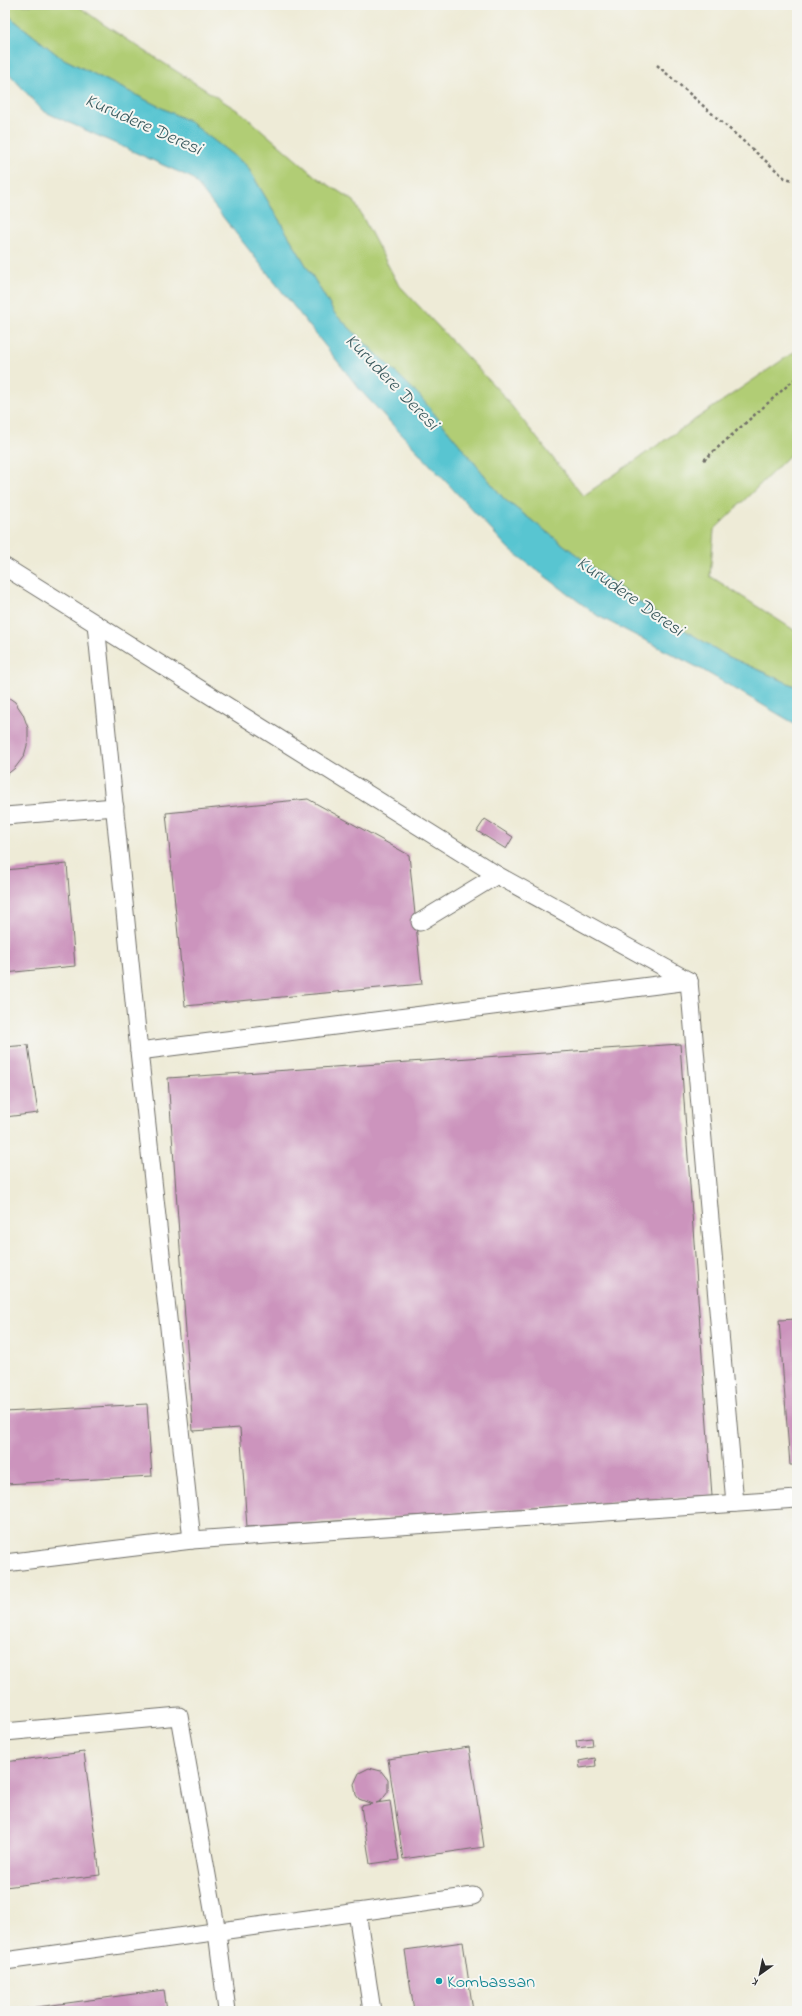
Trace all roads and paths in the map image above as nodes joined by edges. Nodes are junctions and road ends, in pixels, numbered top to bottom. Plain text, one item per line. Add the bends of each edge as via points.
1 (657, 65) dead end
2 (797, 181) edge
3 (797, 377) edge
4 (704, 460) dead end
5 (5, 567) edge
6 (96, 624) junction
7 (115, 807) junction
8 (5, 816) edge
9 (497, 875) junction
10 (420, 922) dead end
11 (689, 981) junction
12 (139, 1051) junction
13 (797, 1499) edge
14 (735, 1503) junction
15 (192, 1540) junction
16 (5, 1563) edge
17 (5, 1732) edge
18 (473, 1896) dead end
19 (357, 1912) junction
20 (217, 1932) junction
21 (5, 1961) edge
22 (227, 2011) edge
23 (372, 2011) edge

1 - 2 path via 785,178
3 - 4 path
5 - 6 lane
6 - 7 lane
6 - 9 lane
7 - 8 lane
7 - 12 lane
9 - 10 lane
9 - 11 lane
11 - 12 lane
11 - 14 lane
12 - 15 lane
13 - 14 lane
14 - 15 lane
15 - 16 lane
17 - 20 lane via 179,1716
18 - 19 lane
19 - 20 lane
19 - 23 lane
20 - 21 lane
20 - 22 lane

